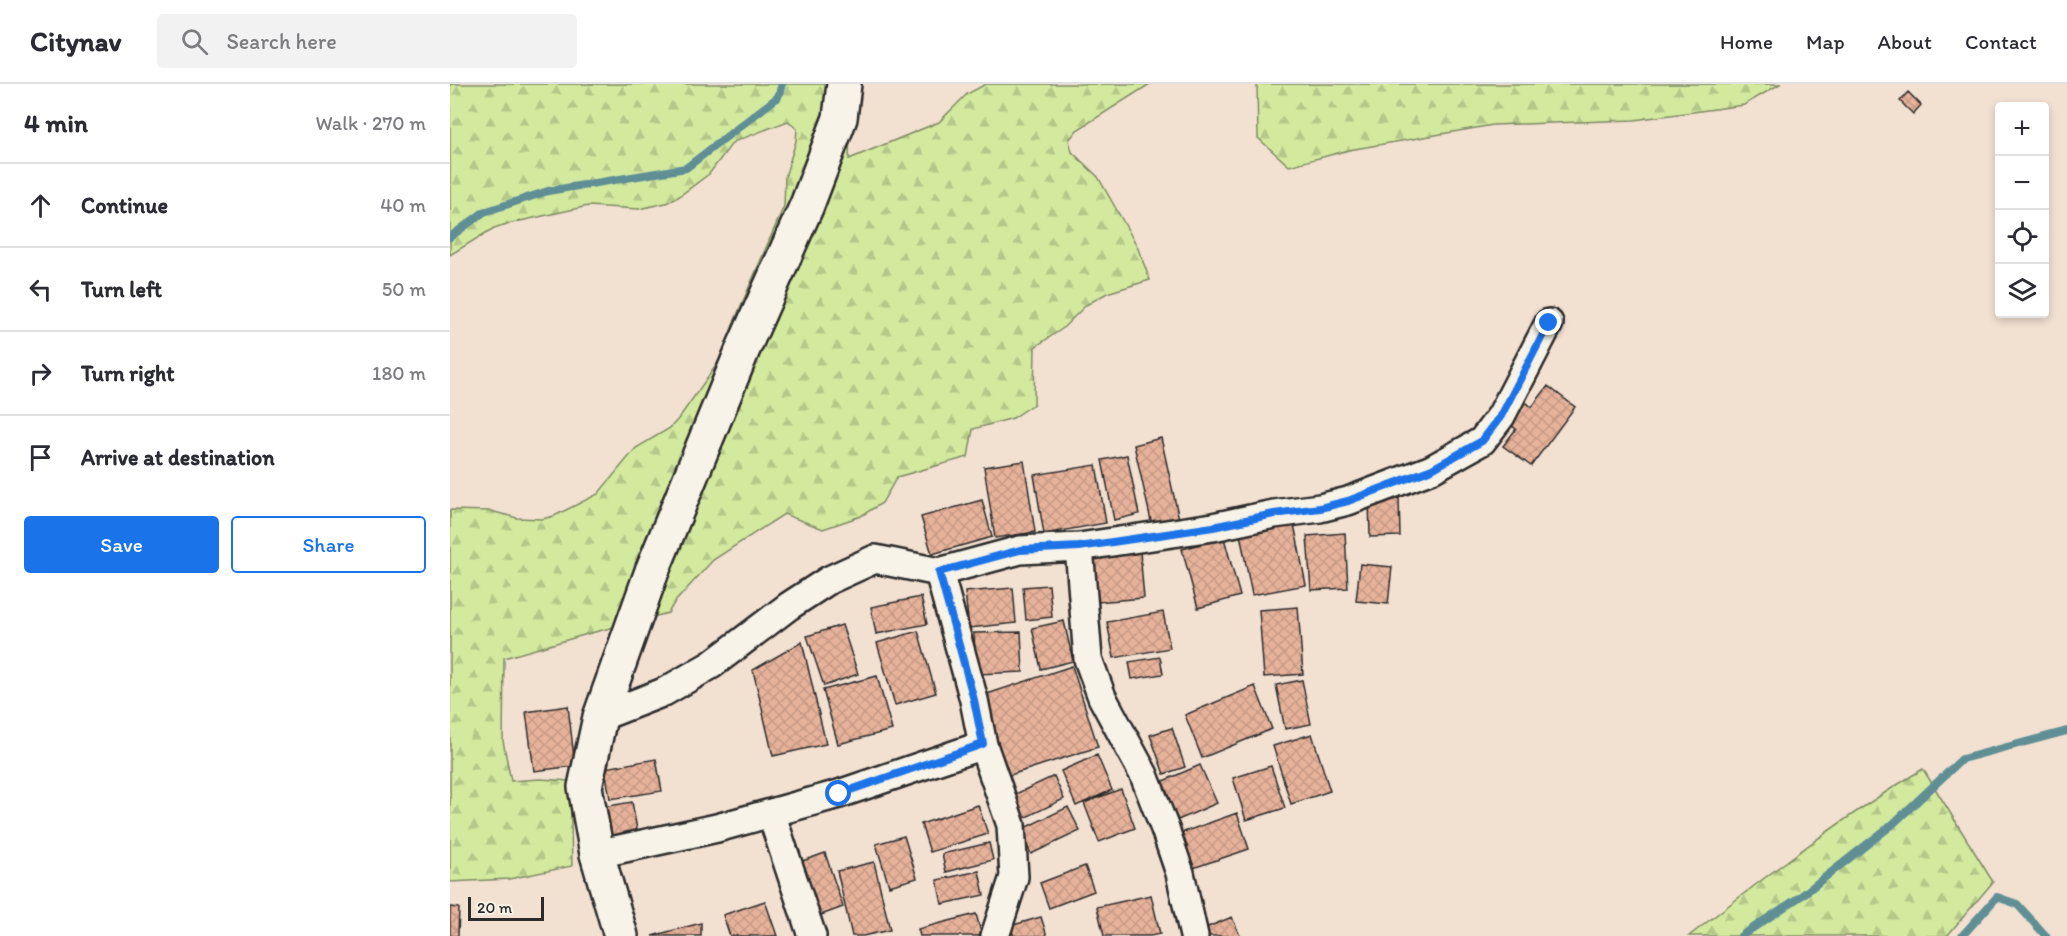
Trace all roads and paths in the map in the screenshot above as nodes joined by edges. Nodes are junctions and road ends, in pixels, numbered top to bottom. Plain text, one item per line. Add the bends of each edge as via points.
1 (844, 84) edge
2 (1549, 323) dead end
3 (1079, 547) junction
4 (939, 572) junction
5 (600, 717) junction
6 (983, 744) junction
7 (771, 813) junction
8 (597, 854) junction
9 (621, 936) edge
10 (812, 936) edge
11 (995, 936) edge
12 (1194, 936) edge

1 - 5 street via 840,118 807,205 652,571
2 - 3 street via 1501,416 1482,441 1432,469 1320,508
3 - 4 street via 1020,550
3 - 12 street via 1088,659 1102,697 1144,775 1165,829
4 - 5 street via 875,559 829,580 711,665 664,692
4 - 6 street
5 - 8 street via 585,787
6 - 7 street
6 - 11 street via 1011,825 1014,877
7 - 8 street
7 - 10 street
8 - 9 street

